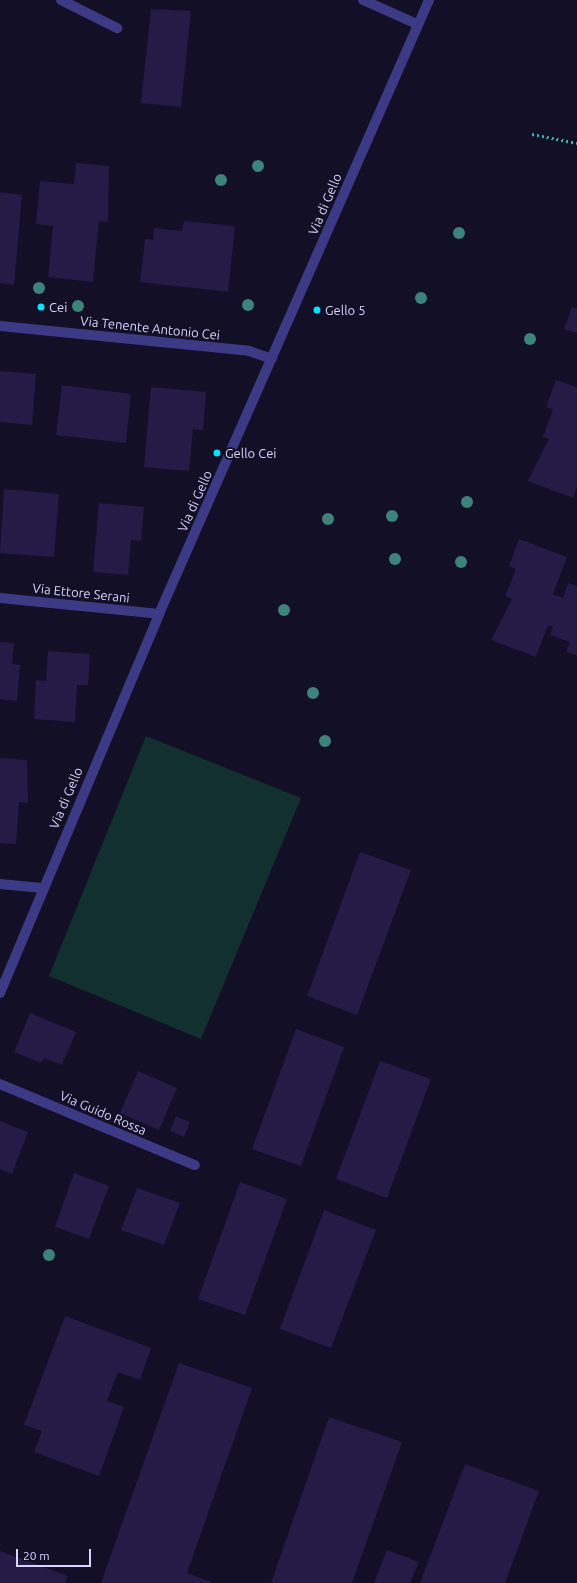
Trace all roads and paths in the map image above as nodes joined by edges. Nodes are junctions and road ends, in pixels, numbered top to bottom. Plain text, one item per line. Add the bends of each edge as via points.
1 (61, 0) edge
2 (363, 0) edge
3 (429, 0) edge
4 (417, 24) junction
5 (117, 28) dead end
6 (532, 134) dead end
7 (577, 143) edge
8 (0, 326) edge
9 (272, 359) junction
10 (0, 598) edge
11 (159, 614) junction
12 (0, 884) edge
13 (42, 888) junction
14 (0, 993) edge
15 (0, 1084) edge
16 (195, 1165) dead end

1 - 5 street
2 - 4 street
3 - 4 street, Via di Gello
4 - 9 street, Via di Gello
6 - 7 path
8 - 9 street, Via Tenente Antonio Cei via 249,351
9 - 11 street, Via di Gello
10 - 11 street, Via Ettore Serani
11 - 13 street, Via di Gello
12 - 13 street
13 - 14 street, Via di Gello
15 - 16 street, Via Guido Rossa

